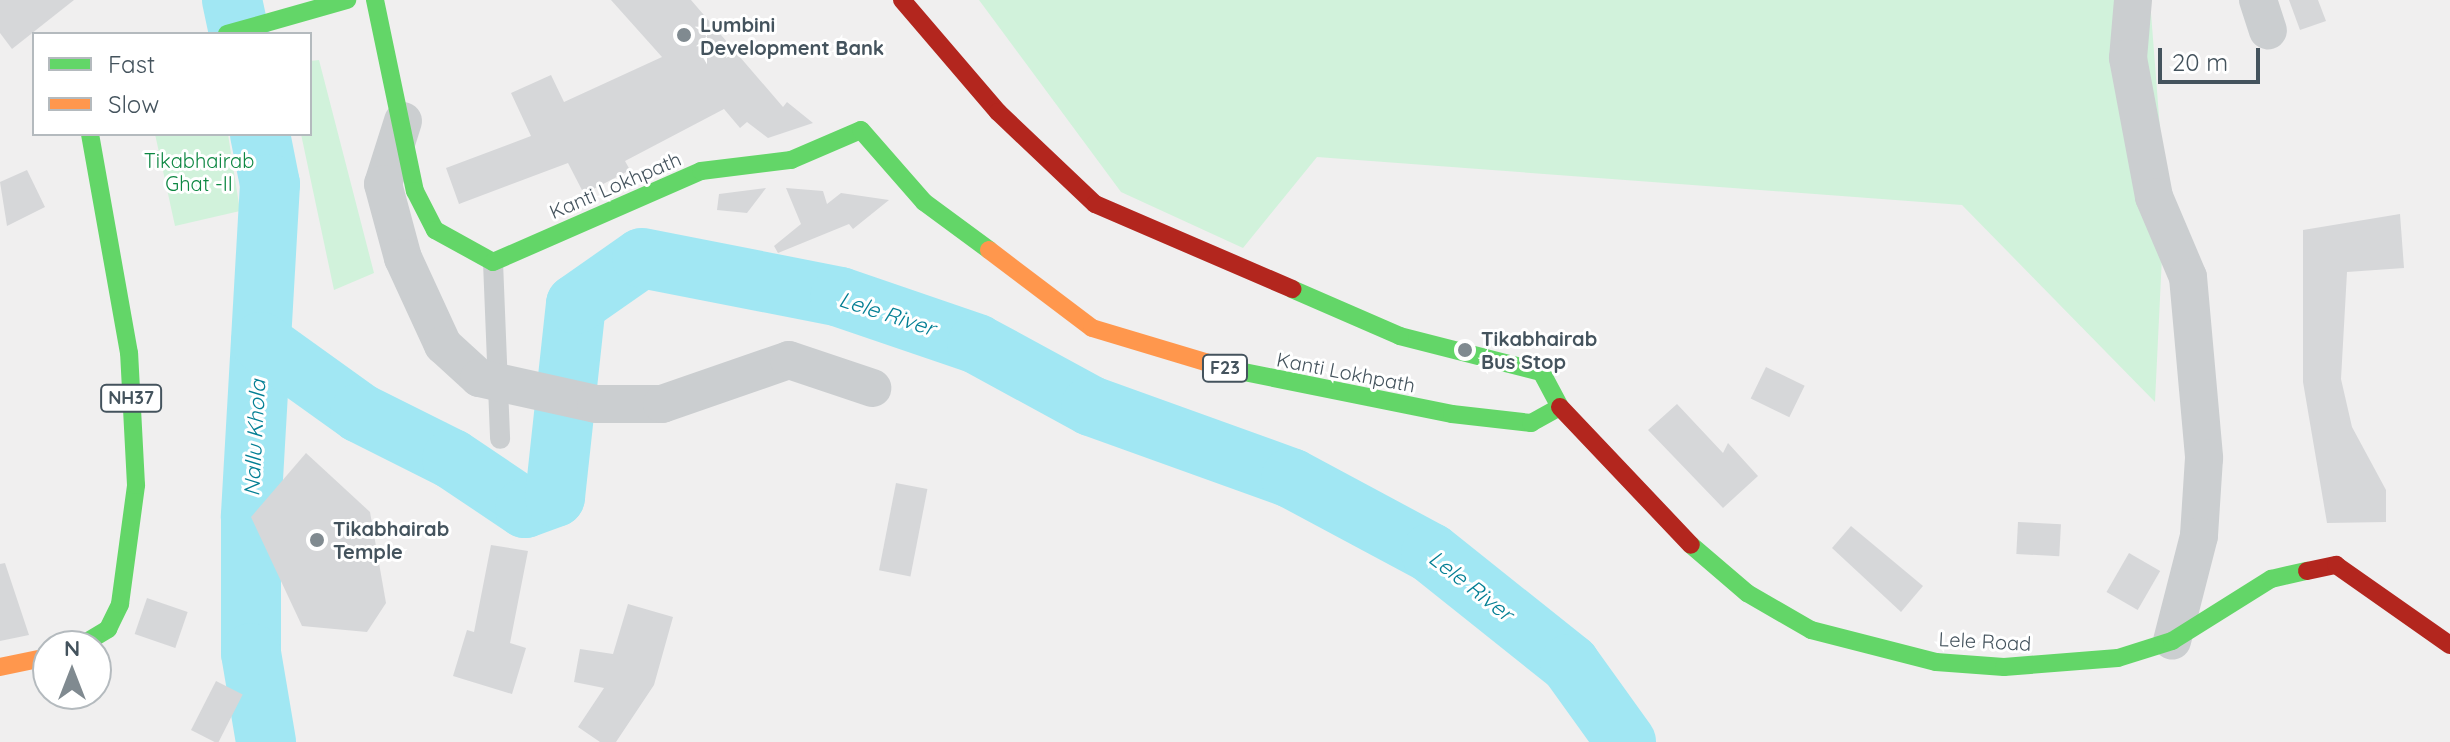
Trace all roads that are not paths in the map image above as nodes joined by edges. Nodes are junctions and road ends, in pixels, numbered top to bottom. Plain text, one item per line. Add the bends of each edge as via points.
1 (347, 0) edge
2 (375, 0) edge
3 (902, 0) edge
4 (2133, 0) edge
5 (234, 32) edge
6 (403, 121) junction
7 (90, 136) edge
8 (493, 262) junction
9 (872, 388) dead end
10 (1560, 407) junction
11 (500, 439) dead end
12 (106, 630) edge
13 (2172, 641) junction
14 (2450, 645) edge
15 (32, 660) edge
16 (0, 667) edge

1 - 5 main road
2 - 6 main road
3 - 10 main road via 998,112 1095,204 1400,336 1541,372
4 - 13 street via 2128,58 2154,197 2188,277 2204,458 2199,536
6 - 8 main road via 415,191 435,230
6 - 9 street via 383,184 403,258 443,345 479,378 596,404 662,404 789,360
7 - 12 main road, NH37 via 129,353 136,485 120,604
8 - 10 main road, Kanti Lokhpath / F23 via 701,171 791,160 861,130 924,202 1092,328 1261,378 1452,414 1531,423
8 - 11 lane
10 - 13 main road, Lele Road via 1668,526 1747,593 1811,630 1936,662 2004,667 2118,658
13 - 14 main road, Lele Road via 2271,579 2336,565
15 - 16 main road

